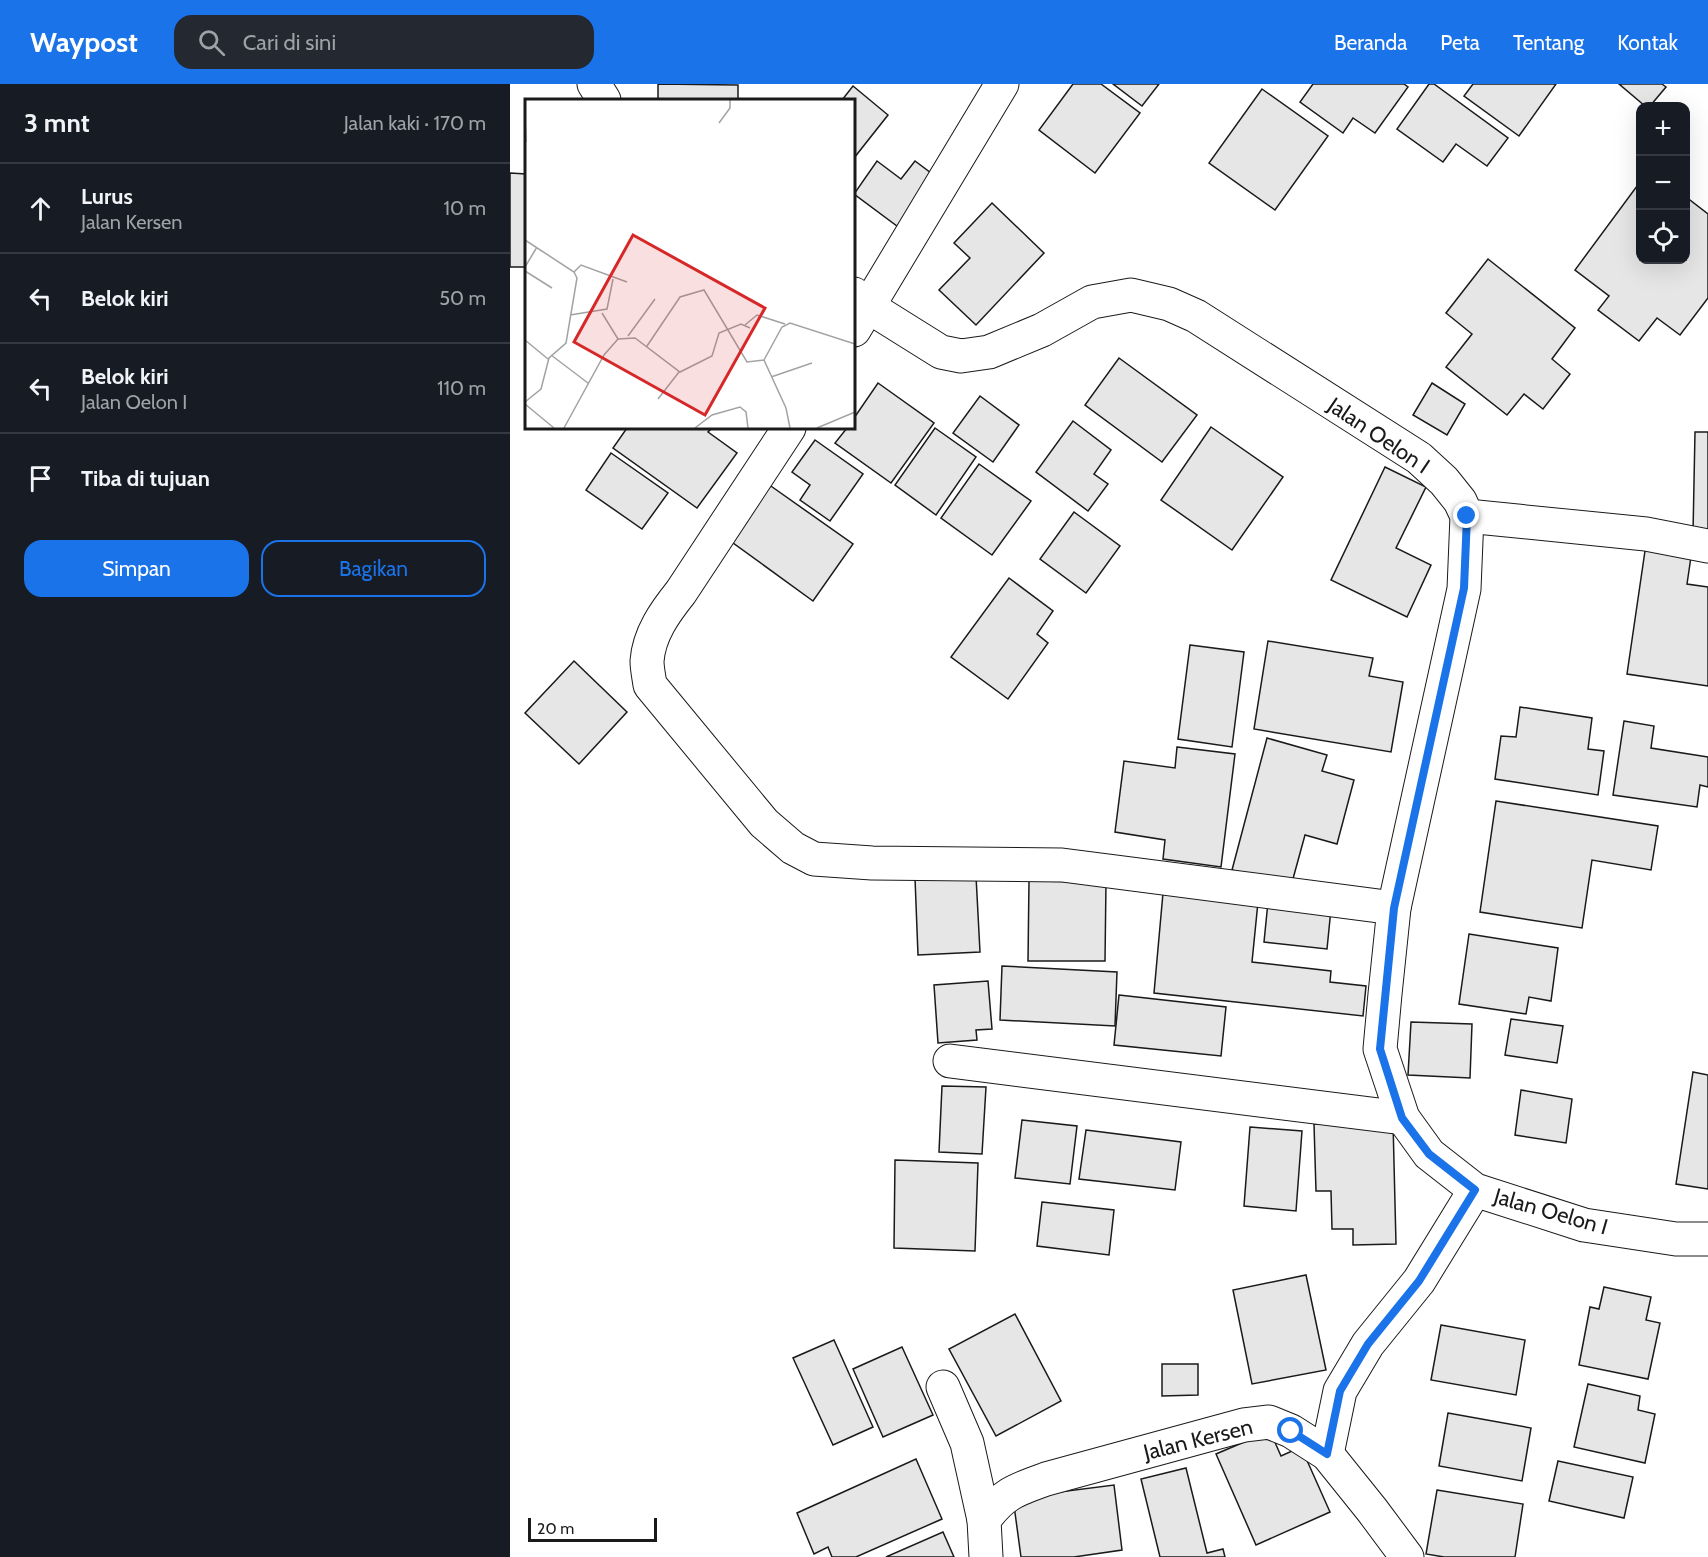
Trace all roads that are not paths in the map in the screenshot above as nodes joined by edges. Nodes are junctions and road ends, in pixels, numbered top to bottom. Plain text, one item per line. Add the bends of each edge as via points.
1 (594, 84) edge
2 (1002, 84) edge
3 (603, 99) edge
4 (859, 310) edge
5 (788, 429) edge
6 (1467, 516) junction
7 (1708, 546) edge
8 (1394, 908) junction
9 (950, 1061) dead end
10 (1402, 1118) junction
11 (1475, 1190) junction
12 (1708, 1239) edge
13 (943, 1387) dead end
14 (1327, 1454) junction
15 (984, 1520) junction
16 (986, 1557) edge
17 (1407, 1557) edge

1 - 3 street
2 - 4 street
4 - 6 street, Jalan Oelon I via 941,352 961,356 989,352 1042,330 1092,302 1131,295 1169,304 1196,316 1419,458 1444,481
5 - 8 street via 664,612 651,639 647,662 650,685 764,823 794,848 814,860 1062,864
6 - 7 street via 1646,534
6 - 8 street, Jalan Oelon I via 1464,588
8 - 10 street, Jalan Oelon I via 1380,1049
9 - 10 street
10 - 11 street, Jalan Oelon I via 1429,1154
11 - 12 street, Jalan Oelon I via 1584,1225 1676,1239
11 - 14 street via 1419,1281 1368,1344 1340,1391
13 - 15 street via 966,1443
14 - 15 street, Jalan Kersen via 1269,1422 1244,1425 1017,1489 996,1504
14 - 17 street, Jalan Kersen
15 - 16 street

